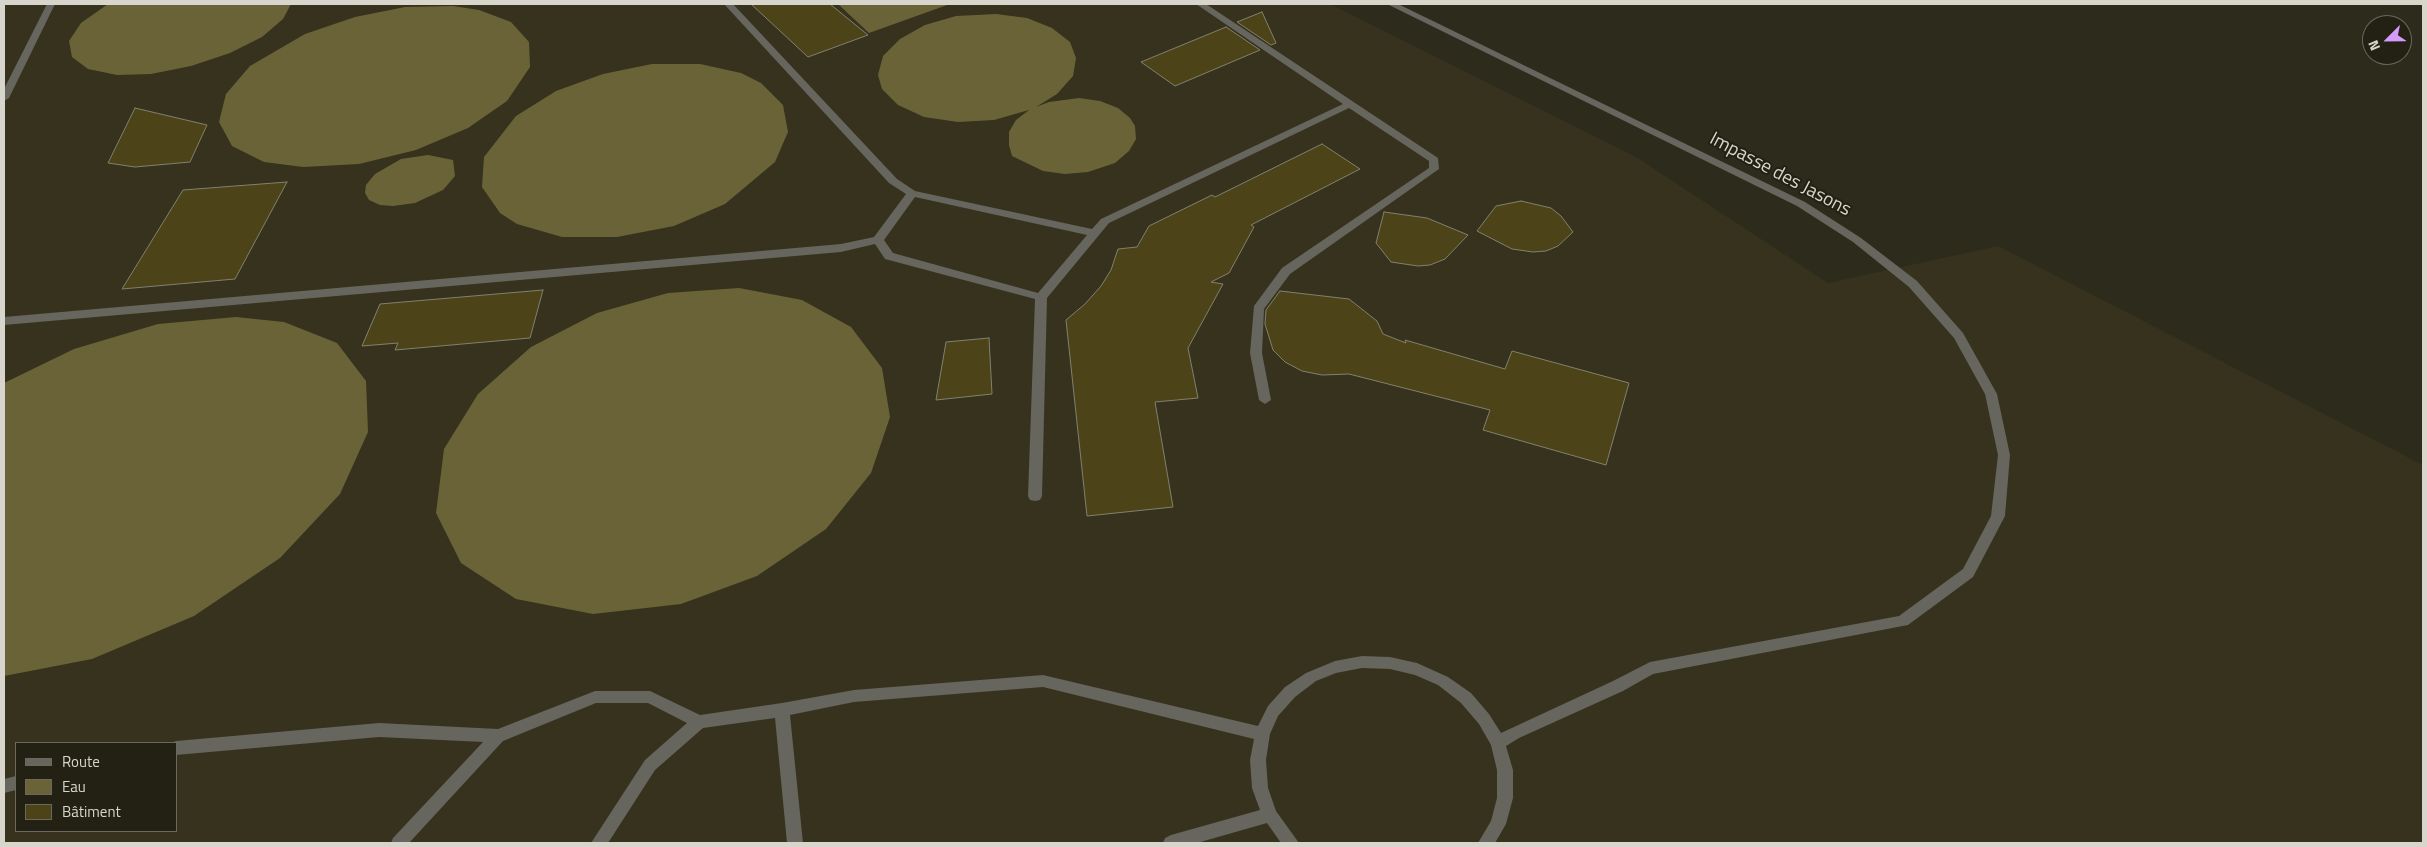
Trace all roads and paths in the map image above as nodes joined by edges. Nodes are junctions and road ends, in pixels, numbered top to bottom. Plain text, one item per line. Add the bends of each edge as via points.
1 (51, 4) edge
2 (728, 4) edge
3 (1200, 4) edge
4 (1391, 4) edge
5 (4, 98) edge
6 (1350, 104) junction
7 (912, 193) junction
8 (1093, 232) junction
9 (878, 240) junction
10 (1041, 297) junction
11 (4, 321) edge
12 (1265, 400) dead end
13 (1035, 496) dead end
14 (782, 710) junction
15 (699, 722) junction
16 (1262, 734) junction
17 (498, 736) junction
18 (1498, 743) junction
19 (178, 748) edge
20 (1270, 815) junction
21 (399, 843) edge
22 (599, 843) edge
23 (795, 843) edge
24 (1171, 843) edge
25 (1291, 843) edge
26 (1486, 843) edge

1 - 5 street
2 - 7 street via 893,181
3 - 6 street
4 - 18 street, Impasse des Jasons via 1801,204 1857,240 1913,284 1959,336 1991,394 2004,455 1998,516 1968,573 1903,621 1650,668
6 - 8 street via 1105,221
6 - 12 street via 1434,160 1434,169 1286,271 1258,309 1256,353
7 - 8 street
7 - 9 street
8 - 10 street
9 - 10 street via 889,256
9 - 11 street via 841,248
10 - 13 street
14 - 15 street
14 - 16 street via 854,696 1043,682
14 - 23 street
15 - 17 street via 650,697 595,697
15 - 22 street via 650,765
16 - 18 street via 1273,711 1290,692 1311,677 1335,667 1362,662 1390,663 1417,670 1466,698
16 - 20 street via 1258,760 1260,788
17 - 19 street via 379,730
17 - 21 street
18 - 26 street via 1505,770 1505,798 1498,824
20 - 24 street
20 - 25 street

